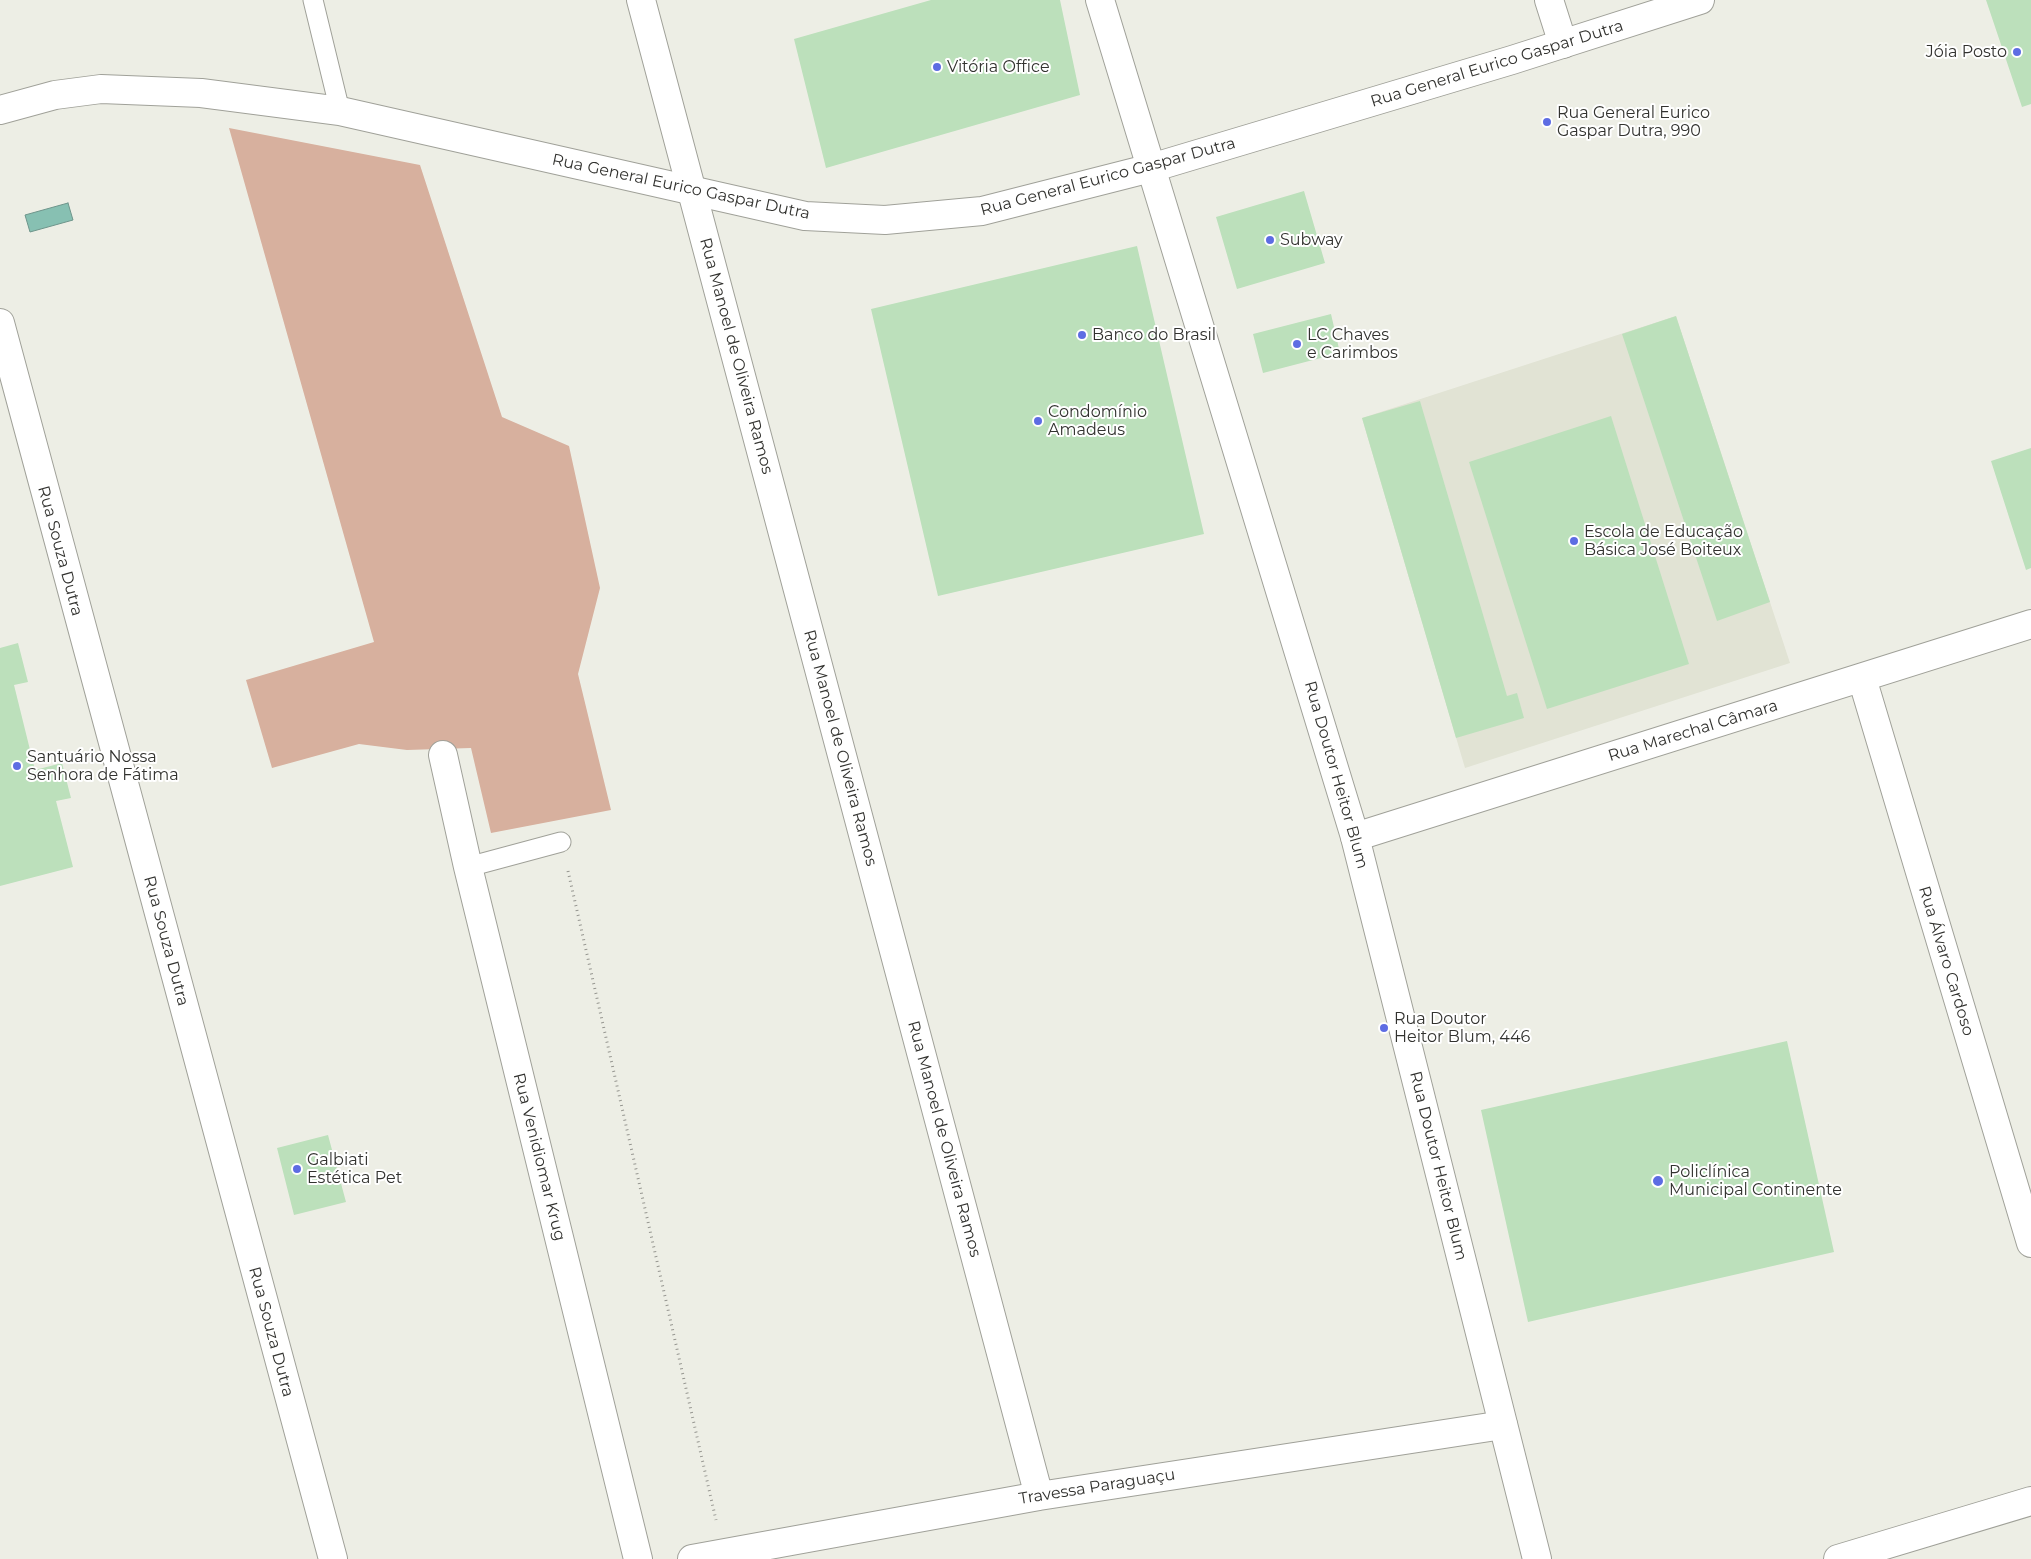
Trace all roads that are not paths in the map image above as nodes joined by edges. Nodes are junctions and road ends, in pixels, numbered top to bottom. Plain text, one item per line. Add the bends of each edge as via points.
1 (313, 0) edge
2 (641, 0) edge
3 (1100, 0) edge
4 (1549, 0) edge
5 (1700, 0) edge
6 (1563, 44) junction
7 (0, 110) edge
8 (340, 112) junction
9 (1151, 168) junction
10 (692, 190) junction
11 (0, 323) edge
12 (2031, 624) edge
13 (1862, 678) junction
14 (443, 755) dead end
15 (1355, 837) junction
16 (561, 842) road end
17 (468, 867) junction
18 (2031, 1243) edge
19 (1503, 1424) junction
20 (1039, 1496) junction
21 (2031, 1501) edge
22 (333, 1559) edge
23 (638, 1559) edge
24 (692, 1559) edge
25 (1537, 1559) edge
26 (1838, 1559) edge

1 - 8 lane
2 - 10 street, Rua Manoel de Oliveira Ramos
3 - 9 street, Rua Doutor Heitor Blum
4 - 6 street
5 - 6 street, Rua General Eurico Gaspar Dutra
6 - 9 street, Rua General Eurico Gaspar Dutra
7 - 8 street, Rua General Eurico Gaspar Dutra via 55,96 101,89 201,93
8 - 10 street, Rua General Eurico Gaspar Dutra
9 - 10 street, Rua General Eurico Gaspar Dutra via 982,211 885,220 806,216
9 - 15 street, Rua Doutor Heitor Blum
10 - 20 street, Rua Manoel de Oliveira Ramos
11 - 22 street, Rua Souza Dutra
12 - 13 street, Rua Marechal Câmara
13 - 15 street, Rua Marechal Câmara
13 - 18 street, Rua Álvaro Cardoso
14 - 17 street, Rua Venidiomar Krug
15 - 19 street, Rua Doutor Heitor Blum
16 - 17 lane
17 - 23 street, Rua Venidiomar Krug
19 - 20 street, Travessa Paraguaçu
19 - 25 street, Rua Doutor Heitor Blum
20 - 24 street, Travessa Paraguaçu
21 - 26 street

